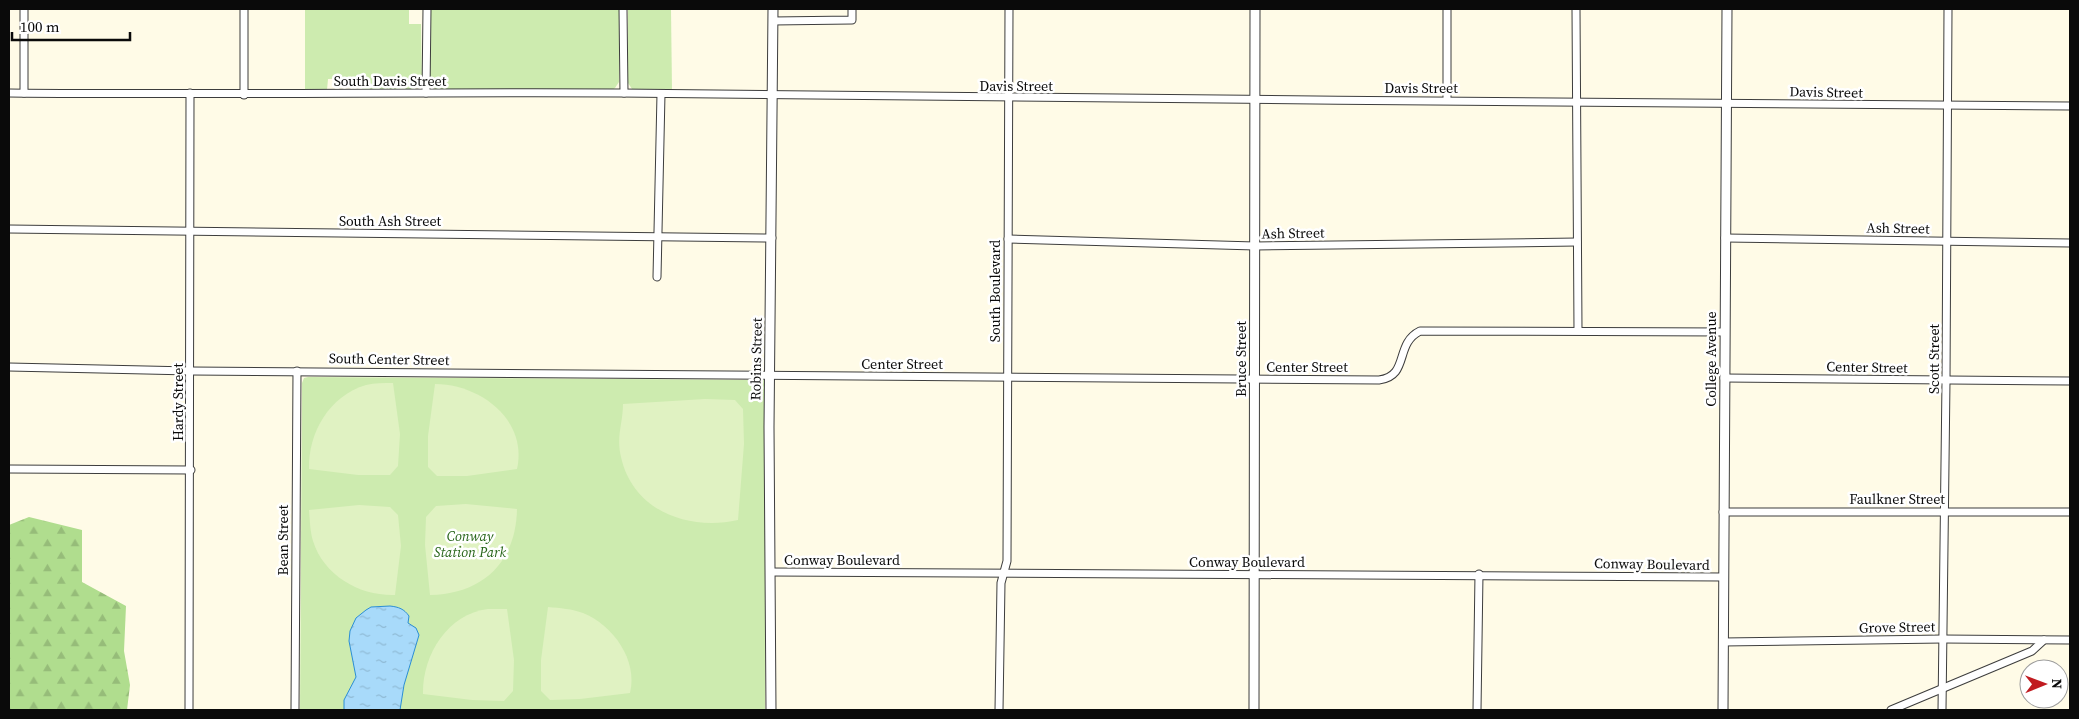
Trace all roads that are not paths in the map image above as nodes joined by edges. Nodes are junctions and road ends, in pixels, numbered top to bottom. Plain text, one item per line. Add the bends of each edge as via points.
1 (24, 9) edge
2 (244, 9) edge
3 (427, 9) edge
4 (623, 9) edge
5 (773, 9) edge
6 (852, 9) edge
7 (1009, 9) edge
8 (1255, 9) edge
9 (1447, 9) edge
10 (1576, 9) edge
11 (1727, 9) edge
12 (1948, 9) edge
13 (773, 21) junction
14 (9, 93) edge
15 (24, 93) junction
16 (190, 93) junction
17 (426, 93) junction
18 (624, 93) junction
19 (244, 94) junction
20 (661, 94) junction
21 (771, 96) junction
22 (1007, 98) junction
23 (1255, 100) junction
24 (1447, 100) junction
25 (1576, 102) junction
26 (1726, 103) junction
27 (1946, 106) junction
28 (2070, 106) edge
29 (9, 229) edge
30 (191, 232) junction
31 (657, 237) junction
32 (772, 238) junction
33 (1726, 238) junction
34 (1008, 239) junction
35 (1946, 241) junction
36 (1577, 242) junction
37 (2070, 242) edge
38 (1255, 246) junction
39 (657, 276) dead end
40 (1578, 330) junction
41 (1725, 332) junction
42 (9, 367) edge
43 (191, 371) junction
44 (297, 371) junction
45 (770, 377) junction
46 (1008, 377) junction
47 (1724, 378) junction
48 (1255, 379) junction
49 (1946, 381) junction
50 (2070, 382) edge
51 (9, 469) edge
52 (191, 470) junction
53 (1945, 511) junction
54 (1724, 512) junction
55 (2070, 512) edge
56 (771, 572) junction
57 (1004, 573) junction
58 (1479, 574) junction
59 (1254, 575) junction
60 (1723, 577) junction
61 (1943, 639) junction
62 (2044, 640) junction
63 (2070, 640) edge
64 (1723, 642) junction
65 (1942, 689) junction
66 (189, 710) edge
67 (295, 710) edge
68 (771, 710) edge
69 (999, 710) edge
70 (1254, 710) edge
71 (1477, 710) edge
72 (1723, 710) edge
73 (1891, 710) edge
74 (1942, 710) edge

1 - 15 street
2 - 19 street
3 - 17 street
4 - 18 street
5 - 13 street, Robins Street
6 - 13 street via 852,20
7 - 22 street, South Boulevard
8 - 23 street, Bruce Street
9 - 24 street
10 - 25 street
11 - 26 street, College Avenue
12 - 27 street, Scott Street
13 - 21 street, Robins Street
14 - 15 street, South Davis Street
15 - 16 street, South Davis Street
16 - 19 street, South Davis Street
16 - 30 street, Hardy Street
17 - 18 street, South Davis Street
17 - 19 street, South Davis Street
18 - 20 street, South Davis Street
20 - 21 street, South Davis Street
20 - 31 street
21 - 22 street, Davis Street
21 - 32 street, Robins Street
22 - 23 street, Davis Street
22 - 34 street, South Boulevard
23 - 24 street, Davis Street
23 - 38 street, Bruce Street
24 - 25 street, Davis Street
25 - 26 street, Davis Street
25 - 36 street
26 - 27 street, Davis Street
26 - 33 street, College Avenue
27 - 28 street, Davis Street
27 - 35 street, Scott Street
29 - 30 street, South Ash Street
30 - 31 street, South Ash Street
30 - 43 street, Hardy Street
31 - 32 street, South Ash Street
31 - 39 street
32 - 45 street, Robins Street
33 - 35 street, Ash Street
33 - 41 street, College Avenue
34 - 38 street, Ash Street
34 - 46 street, South Boulevard
35 - 37 street, Ash Street
35 - 49 street, Scott Street
36 - 38 street, Ash Street
36 - 40 street
38 - 48 street, Bruce Street
40 - 41 street, Center Street
40 - 48 street, Center Street via 1420,331 1412,335 1406,344 1395,374 1388,379
41 - 47 street, College Avenue
42 - 43 street, South Center Street
43 - 44 street, South Center Street
43 - 52 street, Hardy Street
44 - 45 street, South Center Street
44 - 67 street, Bean Street
45 - 46 street, Center Street
45 - 56 street, Robins Street
46 - 48 street, Center Street
46 - 57 street, South Boulevard via 1007,561
47 - 49 street, Center Street
47 - 54 street, College Avenue
48 - 59 street, Bruce Street
49 - 50 street, Center Street
49 - 53 street, Scott Street
51 - 52 street
52 - 66 street, Hardy Street
53 - 54 street, Faulkner Street
53 - 55 street, Faulkner Street
53 - 61 street, Scott Street
54 - 60 street, College Avenue
56 - 57 street, Conway Boulevard
56 - 68 street, Robins Street
57 - 59 street, Conway Boulevard
57 - 69 street, South Boulevard via 1001,583
58 - 59 street, Conway Boulevard
58 - 60 street, Conway Boulevard
58 - 71 street
59 - 70 street, Bruce Street
60 - 64 street, College Avenue
61 - 62 street, Grove Street
61 - 64 street, Grove Street
61 - 65 street, Scott Street
62 - 63 street, Grove Street
62 - 65 street via 2032,651
64 - 72 street, College Avenue
65 - 73 street
65 - 74 street, Scott Street

